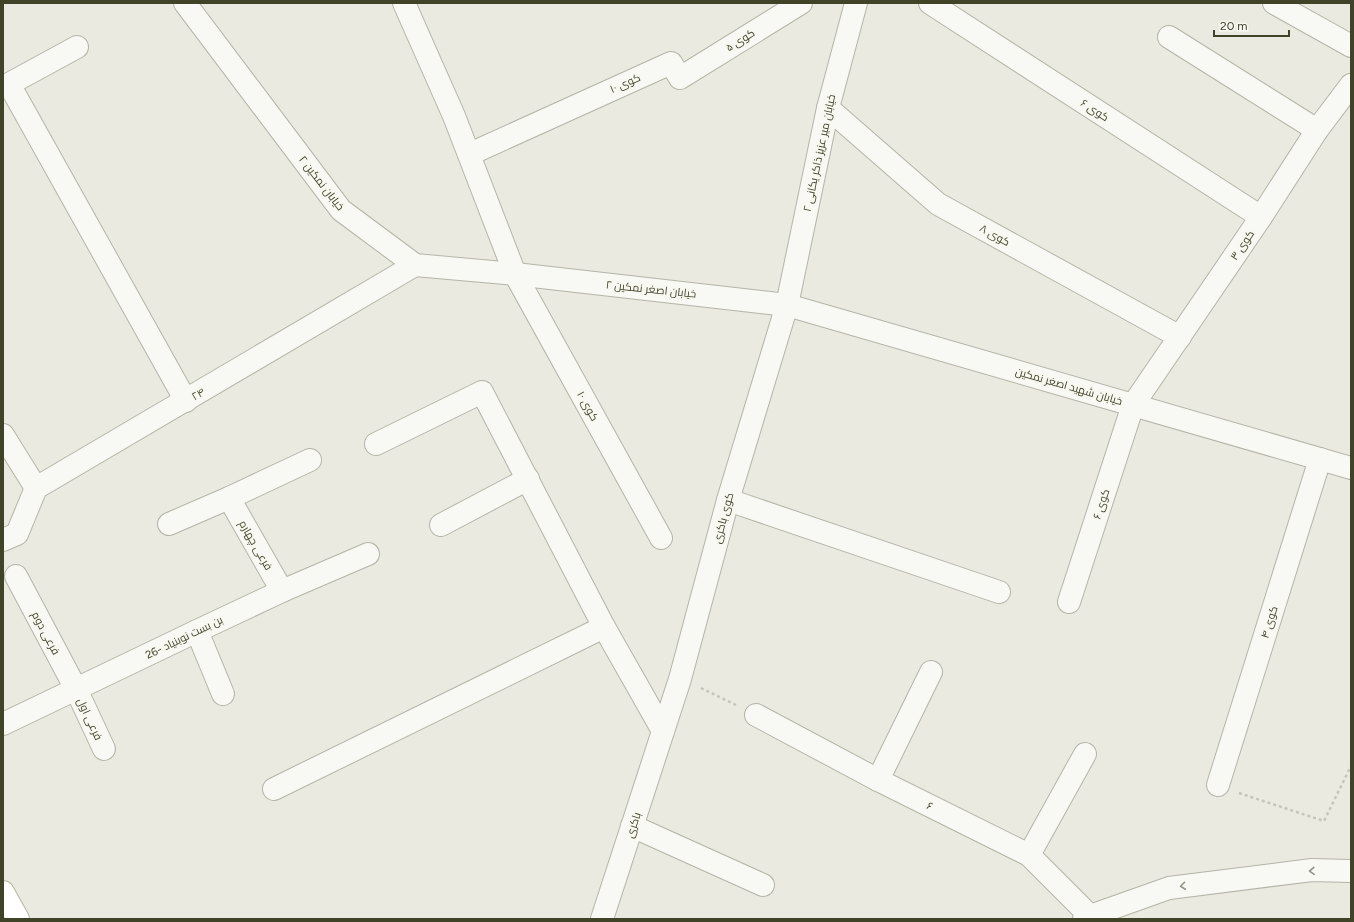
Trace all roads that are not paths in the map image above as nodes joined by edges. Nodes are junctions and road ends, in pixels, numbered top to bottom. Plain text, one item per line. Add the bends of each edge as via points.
1 (185, 3) edge
2 (404, 3) edge
3 (801, 3) edge
4 (856, 3) edge
5 (930, 3) edge
6 (1274, 3) edge
7 (1169, 37) dead end
8 (1351, 46) edge
9 (77, 47) dead end
10 (675, 70) joint
11 (1351, 85) edge
12 (828, 108) junction
13 (1317, 130) junction
14 (470, 154) junction
15 (1261, 217) junction
16 (415, 266) junction
17 (515, 274) junction
18 (787, 305) junction
19 (1180, 338) junction
20 (186, 401) junction
21 (1133, 405) junction
22 (3, 435) edge
23 (376, 444) dead end
24 (1320, 459) junction
25 (310, 460) dead end
26 (1351, 468) edge
27 (528, 479) junction
28 (36, 488) junction
29 (229, 498) junction
30 (728, 500) junction
31 (169, 524) dead end
32 (441, 526) dead end
33 (661, 538) dead end
34 (3, 540) edge
35 (368, 554) dead end
36 (16, 576) dead end
37 (282, 591) junction
38 (999, 592) dead end
39 (1069, 602) dead end
40 (604, 627) junction
41 (197, 631) junction
42 (931, 672) dead end
43 (76, 689) junction
44 (223, 694) dead end
45 (756, 715) road end
46 (3, 724) edge
47 (663, 731) junction
48 (104, 749) dead end
49 (1085, 754) dead end
50 (878, 780) junction
51 (1218, 785) road end
52 (274, 789) dead end
53 (632, 826) junction
54 (1029, 855) junction
55 (1351, 871) edge
56 (763, 885) dead end
57 (3, 892) edge
58 (1087, 917) edge
59 (18, 919) edge
60 (602, 919) edge

1 - 16 street, خیابان نمکین ۲ via 342,210
2 - 14 street, کوی ۱۰
3 - 10 street, کوی ۵
4 - 12 street, ۲ خیابان میر عزیز ذاکر یکانی
5 - 15 street, کوی ۶
6 - 8 street
7 - 13 street
9 - 20 street via 9,84
10 - 14 street, کوی ۱۰
11 - 13 street, کوی ۳
12 - 18 street, ۲ خیابان میر عزیز ذاکر یکانی
12 - 19 street, کوی ۸ via 938,204
13 - 15 street, کوی ۳
14 - 17 street, کوی ۱۰
15 - 19 street, کوی ۳
16 - 17 street
16 - 20 street, ۲۴
17 - 18 street, خیابان اصغر نمکین ۲
17 - 33 street, کوی ۱۰
18 - 21 street, خیابان شهید اصغر نمکین
18 - 30 street, کوی باکری
19 - 21 street, کوی ۳
20 - 28 street, ۲۴
21 - 24 street, خیابان شهید اصغر نمکین
21 - 39 street, کوی ۶
22 - 28 street
23 - 27 street via 482,392
24 - 26 street, خیابان شهید اصغر نمکین
24 - 51 street, کوی ۴
25 - 29 street
27 - 32 street
27 - 40 street
28 - 34 street via 17,534
29 - 31 street
29 - 37 street, فرعی چهارم
30 - 38 street
30 - 47 street, کوی باکری via 680,679
35 - 37 street, 26- بن بست نوبنیاد
36 - 43 street, فرعی دوم
37 - 41 street, 26- بن بست نوبنیاد
40 - 47 street
40 - 52 street
41 - 43 street, 26- بن بست نوبنیاد
41 - 44 street
42 - 50 street
43 - 46 street, 26- بن بست نوبنیاد
43 - 48 street, فرعی اول
45 - 50 street, ۶
47 - 53 street, باکری
49 - 54 street
50 - 54 street, ۶
53 - 56 street
53 - 60 street, باکری
54 - 58 street, ۶
55 -> 58 street via 1312,870 1169,888
57 - 59 main road

